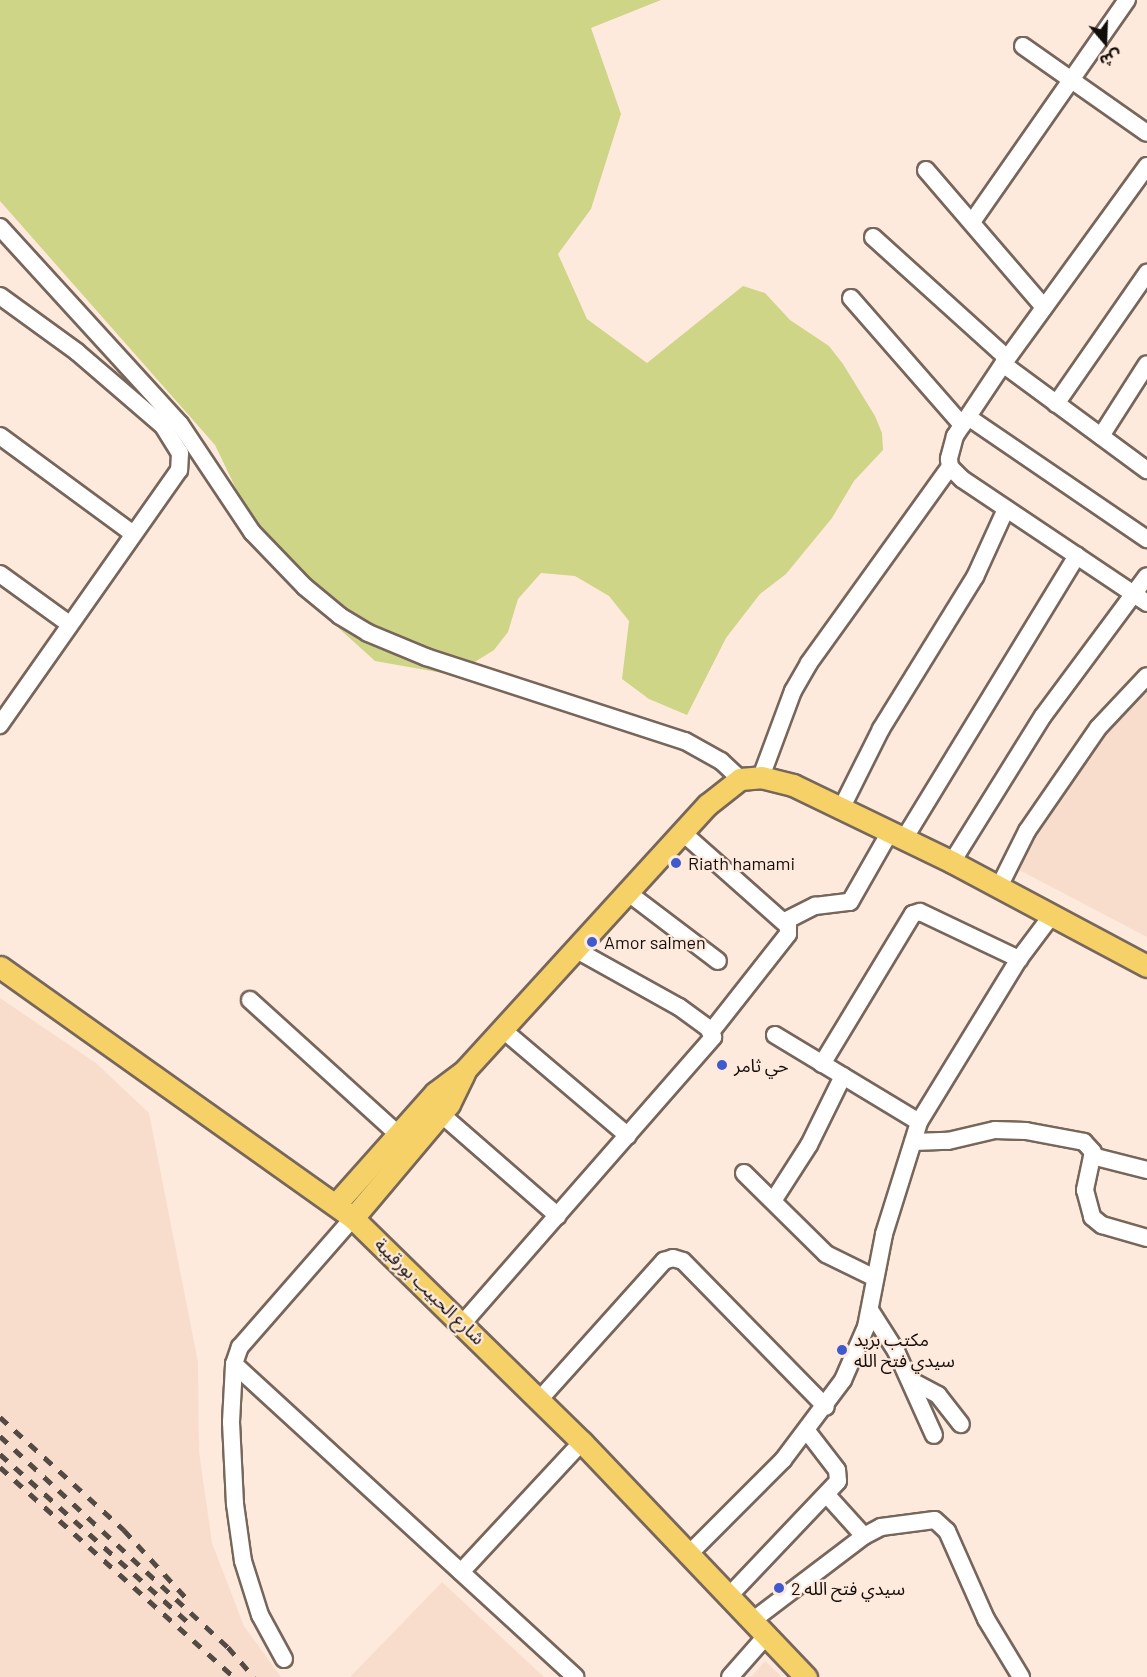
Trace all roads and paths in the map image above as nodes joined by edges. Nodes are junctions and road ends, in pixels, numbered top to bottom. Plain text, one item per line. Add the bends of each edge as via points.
1 (1127, 0) edge
2 (1023, 46) dead end
3 (1072, 81) junction
4 (1147, 133) edge
5 (1147, 166) edge
6 (926, 170) dead end
7 (972, 222) junction
8 (0, 227) edge
9 (873, 237) dead end
10 (1147, 273) edge
11 (0, 296) edge
12 (851, 298) dead end
13 (1044, 307) junction
14 (1005, 361) junction
15 (1147, 364) edge
16 (1056, 404) junction
17 (965, 421) junction
18 (0, 436) edge
19 (1101, 436) junction
20 (950, 467) junction
21 (1147, 469) edge
22 (1006, 509) junction
23 (132, 533) junction
24 (1147, 539) edge
25 (1077, 556) junction
26 (0, 574) edge
27 (1147, 576) edge
28 (1141, 598) edge
29 (69, 624) junction
30 (1147, 676) edge
31 (0, 725) edge
32 (751, 778) junction
33 (841, 809) junction
34 (682, 832) junction
35 (897, 836) junction
36 (952, 862) junction
37 (999, 887) junction
38 (627, 892) junction
39 (1052, 915) junction
40 (785, 921) junction
41 (575, 949) junction
42 (1019, 959) junction
43 (718, 961) dead end
44 (1147, 966) edge
45 (0, 967) edge
46 (250, 1000) dead end
47 (502, 1029) junction
48 (711, 1032) junction
49 (775, 1035) dead end
50 (822, 1064) junction
51 (465, 1070) junction
52 (843, 1076) junction
53 (441, 1114) junction
54 (919, 1122) junction
55 (398, 1134) junction
56 (628, 1136) junction
57 (913, 1142) junction
58 (1092, 1156) junction
59 (1147, 1170) edge
60 (744, 1173) dead end
61 (773, 1201) junction
62 (336, 1204) junction
63 (558, 1216) junction
64 (352, 1218) junction
65 (1147, 1238) edge
66 (873, 1277) junction
67 (870, 1310) junction
68 (463, 1323) junction
69 (234, 1364) junction
70 (910, 1380) junction
71 (540, 1399) junction
72 (826, 1407) junction
73 (961, 1424) dead end
74 (807, 1431) junction
75 (934, 1435) dead end
76 (582, 1442) junction
77 (826, 1495) junction
78 (864, 1536) junction
79 (690, 1553) junction
80 (462, 1572) junction
81 (729, 1596) junction
82 (759, 1629) junction
83 (284, 1659) dead end
84 (575, 1677) edge
85 (729, 1677) edge
86 (806, 1677) edge
87 (1021, 1677) edge

1 - 3 street
2 - 3 street
3 - 4 street
3 - 7 street
5 - 13 street
6 - 7 street
7 - 13 street
8 - 32 street via 169,411 252,532 305,587 340,616 368,633 426,657 658,730 703,749
9 - 14 street
10 - 16 street
11 - 23 street via 77,352 175,440 180,453 179,470
12 - 17 street
13 - 14 street
14 - 16 street
14 - 17 street
15 - 19 street
16 - 19 street
17 - 20 street via 950,450
17 - 24 street
18 - 23 street
19 - 21 street
20 - 22 street
20 - 32 street via 809,663
22 - 25 street
22 - 33 street via 975,578 881,729
23 - 29 street
25 - 28 street
25 - 35 street
26 - 29 street
27 - 28 street
28 - 36 street via 1042,716
29 - 31 street
30 - 37 street via 1098,728 1028,831
32 - 33 main road via 793,785
32 - 34 main road via 706,805
33 - 35 main road
34 - 38 main road
34 - 40 street
35 - 36 main road
35 - 40 street via 850,902 815,906
36 - 37 main road
37 - 39 main road
38 - 41 main road
38 - 43 street
39 - 42 street
39 - 44 main road
40 - 48 street via 788,934
41 - 47 main road
41 - 48 street via 679,1006
42 - 50 street via 920,912 913,914
42 - 54 street
45 - 62 main road, شارع الحبيب بورقيبة
46 - 55 street
47 - 51 main road
47 - 56 street
48 - 56 street via 711,1043
49 - 50 street
50 - 52 street
51 - 53 main road
51 - 55 main road via 435,1093
52 - 54 street
52 - 61 street via 808,1145
53 - 63 street
53 - 64 main road
54 - 57 street
55 - 62 main road
56 - 63 street
57 - 58 street via 935,1143 996,1130 1026,1131 1084,1142 1091,1148
57 - 66 street
58 - 59 street
58 - 65 street via 1085,1190 1092,1217 1102,1226
60 - 61 street
61 - 66 street via 826,1254
62 - 64 main road, شارع الحبيب بورقيبة
63 - 68 street
64 - 68 main road, شارع الحبيب بورقيبة
64 - 69 street via 240,1347
66 - 67 street
67 - 70 street
67 - 72 street via 862,1338
68 - 71 main road, شارع الحبيب بورقيبة
69 - 80 street
69 - 83 street via 234,1492 243,1561 260,1615
70 - 73 street via 938,1395
70 - 75 street
71 - 72 street via 664,1261 673,1258 682,1261
71 - 76 main road, شارع الحبيب بورقيبة
72 - 74 street
74 - 77 street via 837,1470 838,1481
74 - 79 street
76 - 79 main road, شارع الحبيب بورقيبة
76 - 80 street
77 - 78 street
77 - 81 street
78 - 82 street
78 - 87 street via 902,1522 935,1520 942,1524 986,1619
79 - 81 main road, شارع الحبيب بورقيبة
80 - 84 street
81 - 82 main road, شارع الحبيب بورقيبة
82 - 85 street
82 - 86 main road, شارع الحبيب بورقيبة

